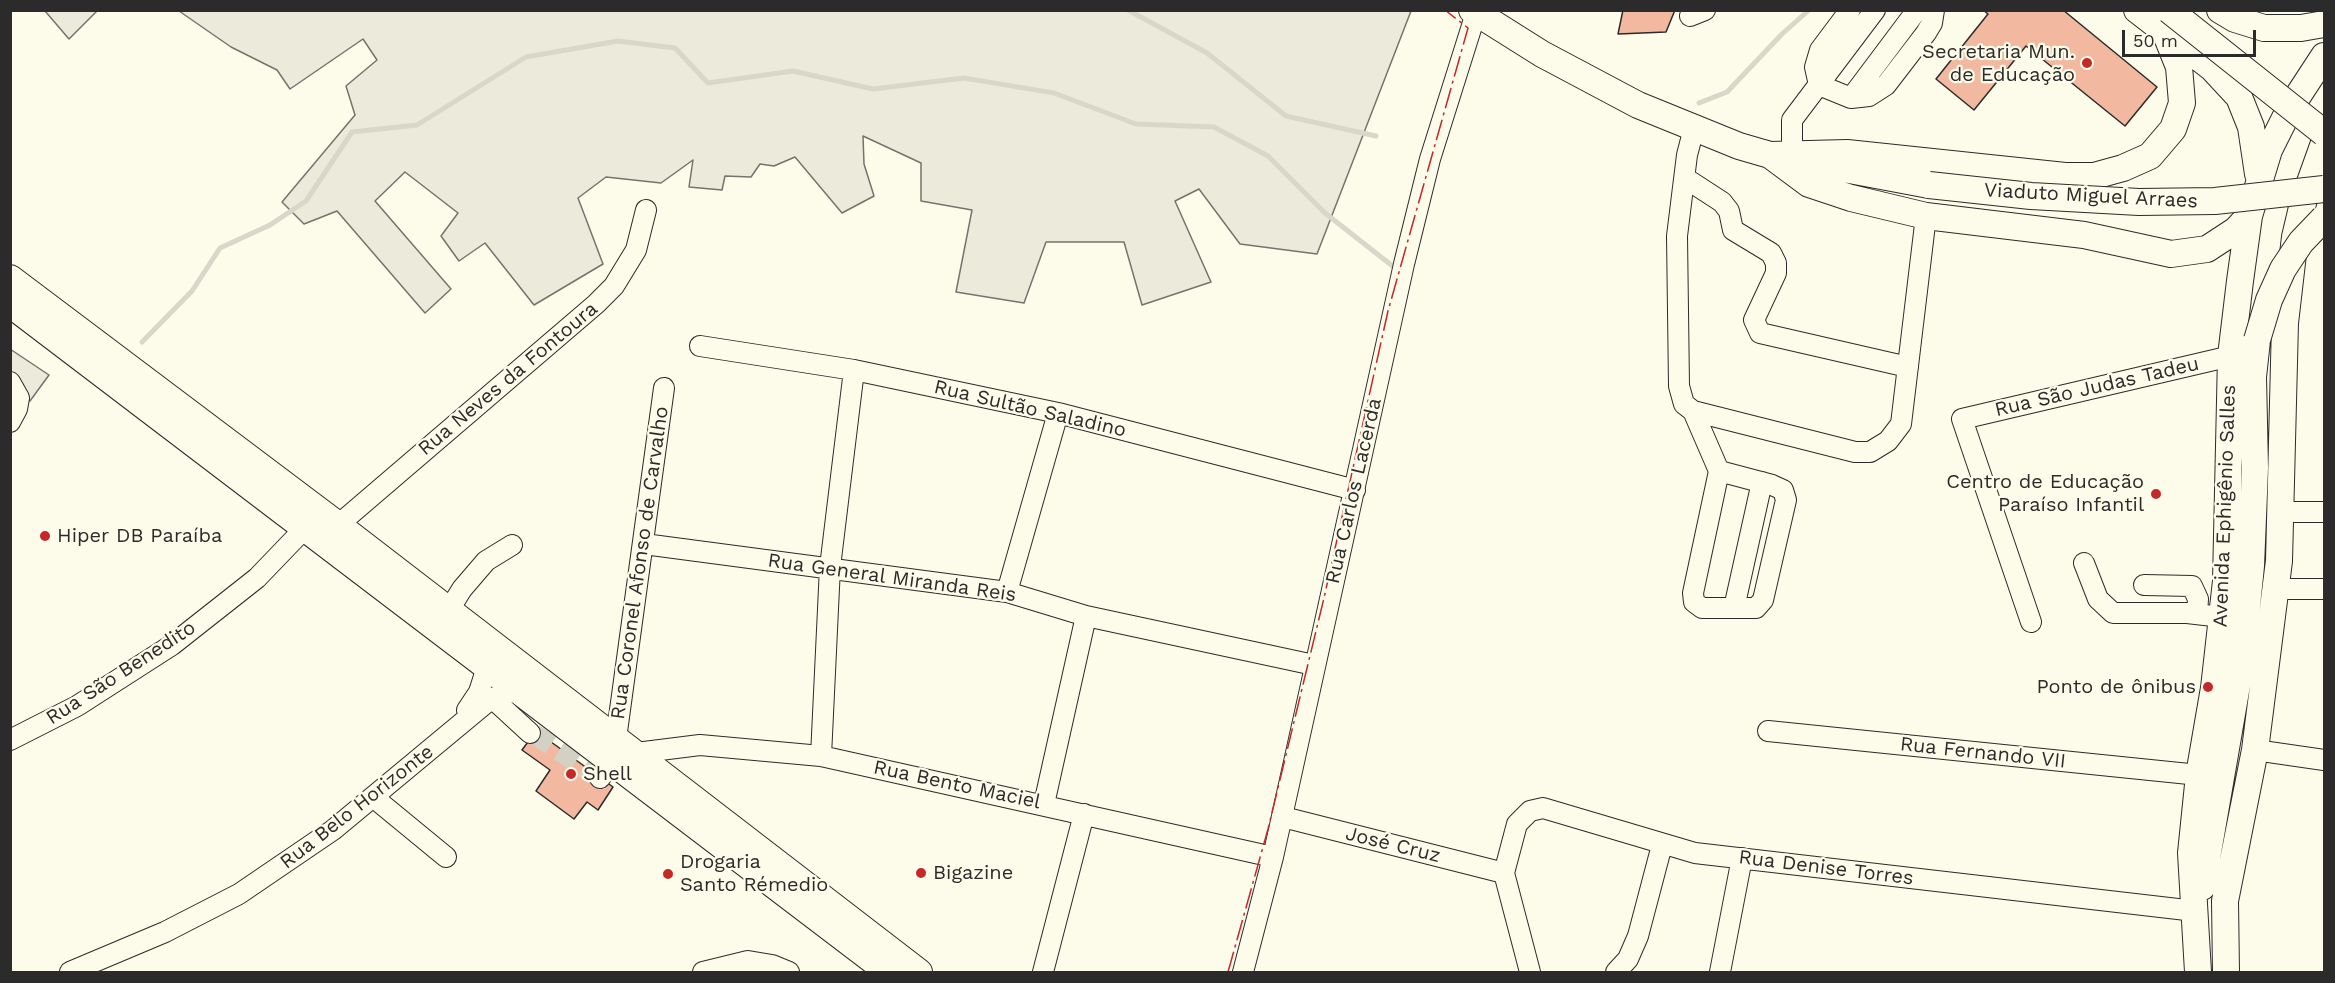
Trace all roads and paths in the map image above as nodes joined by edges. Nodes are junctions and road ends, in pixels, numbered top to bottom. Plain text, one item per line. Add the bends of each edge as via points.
1 (1850, 10) edge
2 (1875, 10) edge
3 (1917, 10) edge
4 (1934, 10) edge
5 (2137, 10) edge
6 (2220, 10) edge
7 (1474, 12) edge
8 (2167, 21) edge
9 (2325, 24) edge
10 (2325, 56) edge
11 (1819, 85) junction
12 (1851, 98) junction
13 (1694, 128) junction
14 (2325, 134) edge
15 (2325, 143) edge
16 (1781, 154) junction
17 (1684, 178) junction
18 (2258, 183) junction
19 (2325, 189) edge
20 (646, 210) dead end
21 (1926, 216) junction
22 (2249, 216) junction
23 (2325, 218) edge
24 (10, 278) edge
25 (16, 312) edge
26 (700, 346) dead end
27 (2231, 356) junction
28 (1908, 367) junction
29 (854, 370) junction
30 (10, 382) edge
31 (664, 388) dead end
32 (1693, 411) junction
33 (1058, 413) junction
34 (10, 422) edge
35 (1719, 471) junction
36 (1762, 482) junction
37 (1355, 490) junction
38 (2281, 512) junction
39 (2325, 512) edge
40 (338, 525) junction
41 (306, 527) junction
42 (644, 544) junction
43 (512, 545) dead end
44 (2084, 563) dead end
45 (830, 567) junction
46 (2144, 585) dead end
47 (2276, 588) junction
48 (2325, 589) edge
49 (1007, 592) junction
50 (1734, 608) junction
51 (449, 610) junction
52 (1086, 615) junction
53 (2210, 615) junction
54 (2031, 622) dead end
55 (1314, 665) junction
56 (487, 667) junction
57 (527, 697) junction
58 (492, 698) junction
59 (1768, 731) dead end
60 (450, 735) junction
61 (10, 740) edge
62 (2255, 750) junction
63 (636, 753) junction
64 (821, 756) junction
65 (609, 759) junction
66 (2325, 760) edge
67 (2199, 775) junction
68 (374, 797) junction
69 (1044, 804) junction
70 (1084, 814) junction
71 (1282, 817) junction
72 (1662, 845) junction
73 (446, 857) dead end
74 (1274, 857) junction
75 (1742, 858) junction
76 (1504, 873) junction
77 (2195, 911) junction
78 (867, 945) junction
79 (70, 972) edge
80 (704, 972) edge
81 (789, 972) edge
82 (888, 972) edge
83 (919, 972) edge
84 (1043, 972) edge
85 (1243, 972) edge
86 (1530, 972) edge
87 (1616, 972) edge
88 (1720, 972) edge
89 (2198, 972) edge
90 (2227, 972) edge

1 - 11 street via 1817,57
2 - 11 street
3 - 12 street
4 - 12 street via 1926,33 1886,85 1869,96
5 - 8 main road
6 - 9 main road via 2264,27
7 - 13 main road via 1638,105
7 - 37 street, Rua Carlos Lacerda via 1430,159
8 - 14 main road, bridge
8 - 16 main road via 2179,67 2182,104 2173,129 2150,156 2123,168 2094,176 2065,176 1847,153
8 - 18 main road via 2239,97 2251,127
10 - 18 main road, Avenida Ephigênio Salles via 2290,108
11 - 12 street
11 - 16 street via 1792,120
13 - 16 main road
13 - 17 street
15 - 38 main road via 2295,237 2285,323
16 - 19 main road, Viaduto Miguel Arraes, bridge via 1929,185 2031,196 2139,202 2216,201
16 - 21 main road via 1809,184 1826,192
17 - 28 street via 1722,202 1729,211 1733,230 1771,253 1776,263 1776,273 1754,320 1760,333
17 - 32 street via 1677,236 1679,386 1684,404
18 - 22 main road, Avenida Ephigênio Salles
20 - 40 street, Rua Neves da Fontoura via 636,250 614,286
21 - 22 main road via 2084,235 2171,254 2206,249 2236,230
21 - 28 street
22 - 27 main road, Avenida Ephigênio Salles
23 - 77 main road, bridge via 2301,242 2283,269 2257,340 2253,377 2251,566 2242,656 2213,832
24 - 40 main road
25 - 41 main road
26 - 29 street, Rua Sultão Saladino
27 - 53 main road, Avenida Ephigênio Salles via 2226,581
27 - 54 street, Rua São Judas Tadeu via 1962,419
28 - 32 street via 1901,424 1887,441 1870,452 1855,453
29 - 33 street, Rua Sultão Saladino
29 - 45 street
30 - 34 street via 19,398
31 - 42 street, Rua Coronel Afonso de Carvalho
32 - 35 street
33 - 37 street, Rua Sultão Saladino
33 - 49 street
35 - 36 street
35 - 50 street via 1693,593 1694,602 1702,608
36 - 50 street
36 - 50 street via 1783,490 1786,500 1762,600 1756,608
37 - 55 street, Rua Carlos Lacerda
38 - 39 street
38 - 47 main road
40 - 51 main road
41 - 56 main road
41 - 61 street, Rua São Benedito via 257,578 172,645 77,706
42 - 45 street, Rua General Miranda Reis
42 - 65 street, Rua Coronel Afonso de Carvalho
43 - 51 street via 486,561
44 - 53 street via 2098,599 2113,613
45 - 49 street, Rua General Miranda Reis
45 - 64 street
46 - 53 street via 2192,586
47 - 48 street
47 - 62 main road
49 - 52 street, Rua General Miranda Reis
51 - 65 main road
52 - 55 street, Rua General Miranda Reis
52 - 69 street
53 - 67 main road, Avenida Ephigênio Salles
55 - 71 street, Rua Carlos Lacerda
56 - 57 main road
56 - 60 street, Rua Belo Horizonte via 480,692
57 - 58 street, Rua Belo Horizonte
57 - 58 street via 532,734
57 - 65 main road
58 - 60 street, Rua Belo Horizonte
59 - 67 street, Rua Fernando VII
60 - 68 street, Rua Belo Horizonte
62 - 66 street
62 - 90 main road via 2225,901
63 - 64 street, Rua Bento Maciel via 700,745
63 - 65 main road
63 - 78 main road
64 - 69 street, Rua Bento Maciel
65 - 78 main road
67 - 77 main road, Avenida Ephigênio Salles via 2191,854
68 - 73 street
68 - 79 street, Rua Belo Horizonte via 239,894 165,932
69 - 70 street, Rua Bento Maciel
70 - 74 street, Rua Bento Maciel
70 - 84 street
71 - 74 street, Rua Carlos Lacerda
71 - 76 street, José Cruz
72 - 75 street, Rua Denise Torres
72 - 76 street, Rua Denise Torres via 1543,808 1530,811 1517,824
72 - 87 street via 1638,936 1628,959
74 - 85 street, Rua Carlos Lacerda
75 - 77 street, Rua Denise Torres
75 - 88 street
76 - 86 street
77 - 89 main road, Avenida Ephigênio Salles
78 - 82 main road
78 - 83 main road
80 - 81 street via 748,961

